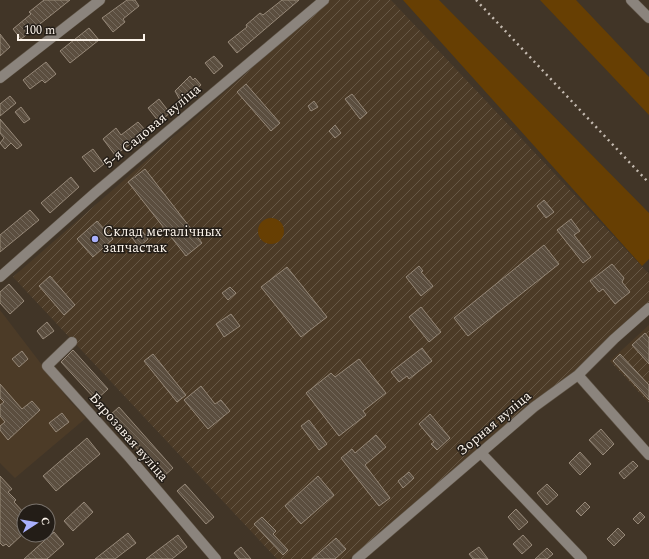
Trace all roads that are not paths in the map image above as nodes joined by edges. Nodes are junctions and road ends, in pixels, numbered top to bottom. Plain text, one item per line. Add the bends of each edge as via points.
1 (100, 0) edge
2 (324, 0) edge
3 (631, 0) edge
4 (649, 18) edge
5 (0, 78) edge
6 (0, 277) edge
7 (649, 308) edge
8 (72, 342) dead end
9 (578, 375) junction
10 (481, 453) junction
11 (649, 455) edge
12 (210, 557) edge
13 (357, 559) edge
14 (582, 559) edge

1 - 5 street
2 - 6 street, 5-я Садовая вуліца via 96,192
3 - 4 street
7 - 9 street, Зорная вуліца
8 - 12 street, Бярозавая вуліца via 48,366 129,457
9 - 10 street, Зорная вуліца via 534,407
9 - 11 street
10 - 13 street, Зорная вуліца
10 - 14 street

